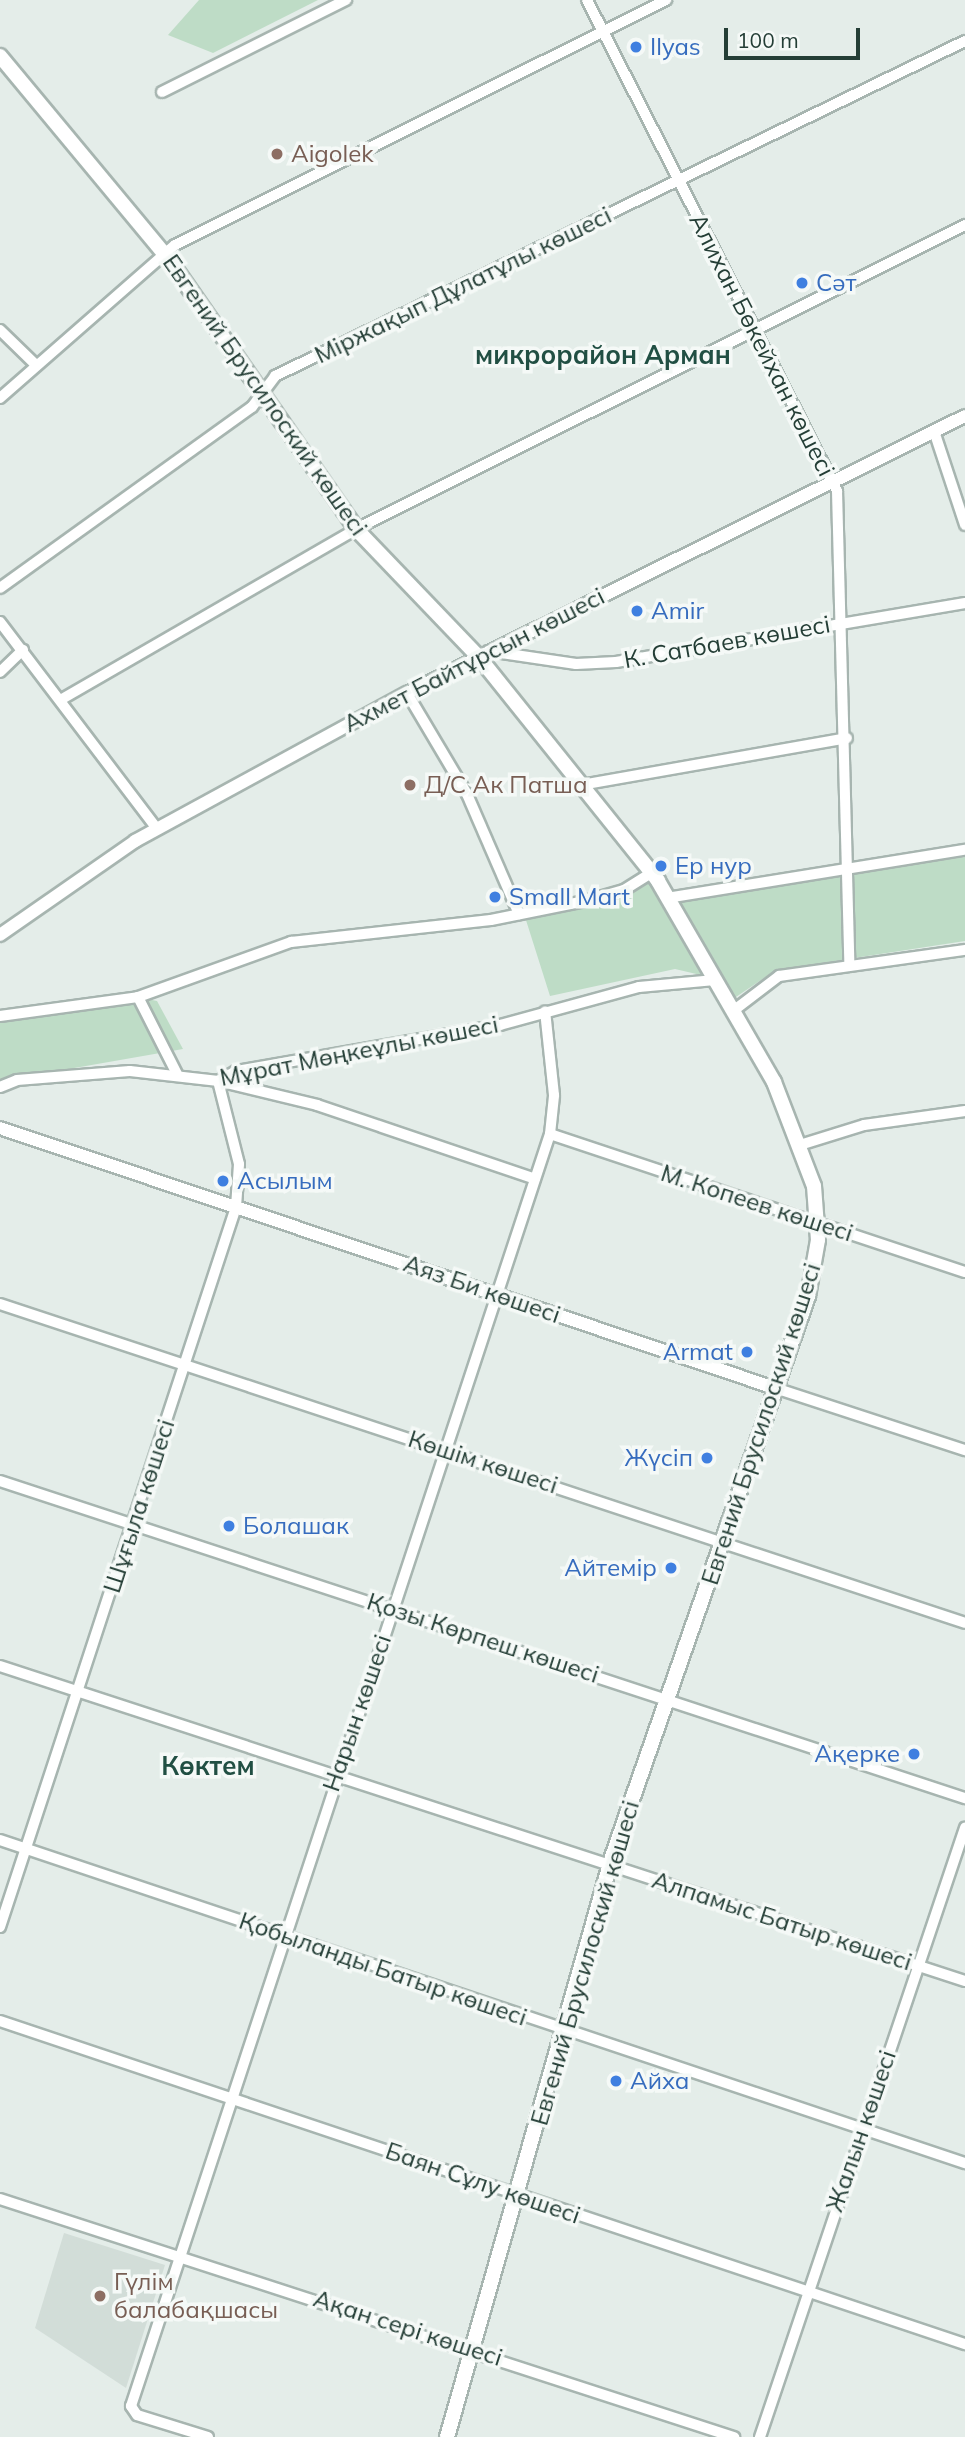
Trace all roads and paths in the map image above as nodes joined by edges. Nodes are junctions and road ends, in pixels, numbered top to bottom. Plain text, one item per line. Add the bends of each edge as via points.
1 (346, 0) edge
2 (587, 0) edge
3 (666, 0) edge
4 (603, 32) junction
5 (965, 41) edge
6 (0, 56) edge
7 (162, 92) dead end
8 (679, 181) junction
9 (965, 225) edge
10 (164, 253) junction
11 (0, 330) edge
12 (755, 330) junction
13 (36, 365) junction
14 (262, 389) junction
15 (0, 398) edge
16 (965, 415) edge
17 (933, 431) junction
18 (830, 482) junction
19 (965, 525) edge
20 (356, 529) junction
21 (0, 588) edge
22 (965, 603) edge
23 (844, 621) junction
24 (0, 622) edge
25 (23, 650) junction
26 (483, 653) junction
27 (0, 672) edge
28 (407, 693) junction
29 (62, 699) junction
30 (847, 738) junction
31 (581, 785) junction
32 (157, 829) junction
33 (965, 850) edge
34 (851, 866) junction
35 (651, 873) junction
36 (667, 898) junction
37 (519, 914) junction
38 (0, 935) edge
39 (965, 950) edge
40 (849, 964) junction
41 (715, 980) junction
42 (138, 997) junction
43 (733, 1011) junction
44 (545, 1012) junction
45 (0, 1016) edge
46 (177, 1074) junction
47 (218, 1082) junction
48 (0, 1087) edge
49 (965, 1111) edge
50 (0, 1128) edge
51 (550, 1134) junction
52 (803, 1144) junction
53 (535, 1179) junction
54 (236, 1208) junction
55 (818, 1222) junction
56 (965, 1272) edge
57 (497, 1294) junction
58 (0, 1304) edge
59 (184, 1365) junction
60 (778, 1389) junction
61 (965, 1450) edge
62 (448, 1451) junction
63 (0, 1481) edge
64 (136, 1524) junction
65 (723, 1541) junction
66 (394, 1608) junction
67 (965, 1623) edge
68 (0, 1666) edge
69 (76, 1690) junction
70 (668, 1698) junction
71 (335, 1775) junction
72 (965, 1798) edge
73 (965, 1828) edge
74 (0, 1840) edge
75 (26, 1849) junction
76 (610, 1864) junction
77 (0, 1927) edge
78 (284, 1936) junction
79 (917, 1965) junction
80 (965, 1980) edge
81 (0, 2021) edge
82 (566, 2030) junction
83 (230, 2098) junction
84 (863, 2128) junction
85 (965, 2163) edge
86 (517, 2194) junction
87 (0, 2199) edge
88 (177, 2254) junction
89 (806, 2291) junction
90 (965, 2344) edge
91 (472, 2349) junction
92 (208, 2437) edge
93 (447, 2437) edge
94 (734, 2437) edge
95 (760, 2437) edge

1 - 7 street
2 - 4 street, Алихан Бөкейхан көшесі
3 - 4 street
4 - 8 street, Алихан Бөкейхан көшесі
4 - 10 street
5 - 8 street, Міржақып Дұлатұлы көшесі
6 - 10 main road, Евгений Брусилоский көшесі
8 - 12 street, Алихан Бөкейхан көшесі
8 - 14 street, Міржақып Дұлатұлы көшесі via 327,349
9 - 12 street
10 - 13 street
10 - 14 main road, Евгений Брусилоский көшесі
11 - 13 street
12 - 18 street, Алихан Бөкейхан көшесі
12 - 20 street
13 - 15 street
14 - 20 main road, Евгений Брусилоский көшесі
14 - 21 street, Міржақып Дұлатұлы көшесі via 252,407
16 - 17 street, Ахмет Байтұрсын көшесі
17 - 18 street, Ахмет Байтұрсын көшесі
17 - 19 street
18 - 23 street, Алихан Бөкейхан көшесі via 837,491
18 - 26 street, Ахмет Байтұрсын көшесі
20 - 26 main road, Евгений Брусилоский көшесі
20 - 29 street
22 - 23 street, К. Сатбаев көшесі
23 - 26 street, К. Сатбаев көшесі via 606,663
23 - 30 street, Алихан Бөкейхан көшесі
24 - 25 street
25 - 27 street
25 - 29 street
26 - 28 street, Ахмет Байтұрсын көшесі
26 - 31 main road, Евгений Брусилоский көшесі
28 - 32 street, Ахмет Байтұрсын көшесі
28 - 37 street via 467,794
29 - 32 street
30 - 31 street
30 - 34 street, Алихан Бөкейхан көшесі
31 - 35 main road, Евгений Брусилоский көшесі
32 - 38 street, Ахмет Байтұрсын көшесі
33 - 34 street
34 - 36 street
34 - 40 street, Алихан Бөкейхан көшесі
35 - 36 main road, Евгений Брусилоский көшесі
35 - 37 street via 624,890
36 - 41 main road, Евгений Брусилоский көшесі
37 - 42 street via 291,942
39 - 40 street
40 - 43 street via 779,976
41 - 43 main road, Евгений Брусилоский көшесі
41 - 44 street, Мұрат Мөңкеұлы көшесі via 639,987
42 - 45 street
42 - 46 street
43 - 52 main road, Евгений Брусилоский көшесі
44 - 47 street, Мұрат Мөңкеұлы көшесі via 236,1071
44 - 51 street, Нарын көшесі via 554,1095
46 - 47 street, Мұрат Мөңкеұлы көшесі
46 - 48 street, Мұрат Мөңкеұлы көшесі via 67,1075
47 - 53 street via 317,1105
47 - 54 street, Шұғыла көшесі via 239,1164
49 - 52 street via 864,1125
50 - 54 street, Аяз Би көшесі
51 - 53 street, Нарын көшесі
51 - 55 street, М. Копеев көшесі
52 - 55 main road, Евгений Брусилоский көшесі
53 - 57 street, Нарын көшесі
54 - 57 street, Аяз Би көшесі
54 - 59 street, Шұғыла көшесі
55 - 56 street, М. Копеев көшесі
55 - 60 main road, Евгений Брусилоский көшесі via 815,1267
57 - 60 street, Аяз Би көшесі
57 - 62 street, Нарын көшесі
58 - 59 street, Көшім көшесі
59 - 62 street, Көшім көшесі
59 - 64 street, Шұғыла көшесі
60 - 61 street, Аяз Би көшесі
60 - 65 main road, Евгений Брусилоский көшесі
62 - 65 street, Көшім көшесі
62 - 66 street, Нарын көшесі
63 - 64 street, Қозы Көрпеш көшесі
64 - 66 street, Қозы Көрпеш көшесі
64 - 69 street, Шұғыла көшесі
65 - 67 street, Көшім көшесі
65 - 70 main road, Евгений Брусилоский көшесі
66 - 70 street, Қозы Көрпеш көшесі
66 - 71 street, Нарын көшесі
68 - 69 street, Алпамыс Батыр көшесі
69 - 71 street, Алпамыс Батыр көшесі
69 - 75 street, Шұғыла көшесі
70 - 72 street, Қозы Көрпеш көшесі
70 - 76 main road, Евгений Брусилоский көшесі
71 - 76 street, Алпамыс Батыр көшесі
71 - 78 street, Нарын көшесі
73 - 79 street, Жалын көшесі via 945,1901
74 - 75 street, Қобыланды Батыр көшесі
75 - 77 street, Шұғыла көшесі
75 - 78 street, Қобыланды Батыр көшесі
76 - 79 street, Алпамыс Батыр көшесі
76 - 82 main road, Евгений Брусилоский көшесі
78 - 82 street, Қобыланды Батыр көшесі
78 - 83 street, Нарын көшесі
79 - 80 street, Алпамыс Батыр көшесі
79 - 84 street, Жалын көшесі
81 - 83 street, Баян Сұлу көшесі
82 - 84 street, Қобыланды Батыр көшесі
82 - 86 main road, Евгений Брусилоский көшесі
83 - 86 street, Баян Сұлу көшесі
83 - 88 street, Нарын көшесі
84 - 85 street, Қобыланды Батыр көшесі
84 - 89 street, Жалын көшесі
86 - 89 street, Баян Сұлу көшесі
86 - 91 main road, Евгений Брусилоский көшесі
87 - 88 street, Ақан сері көшесі
88 - 91 street, Ақан сері көшесі
88 - 92 street, Нарын көшесі via 132,2411
89 - 90 street, Баян Сұлу көшесі
89 - 95 street, Жалын көшесі
91 - 93 main road, Евгений Брусилоский көшесі
91 - 94 street, Ақан сері көшесі

